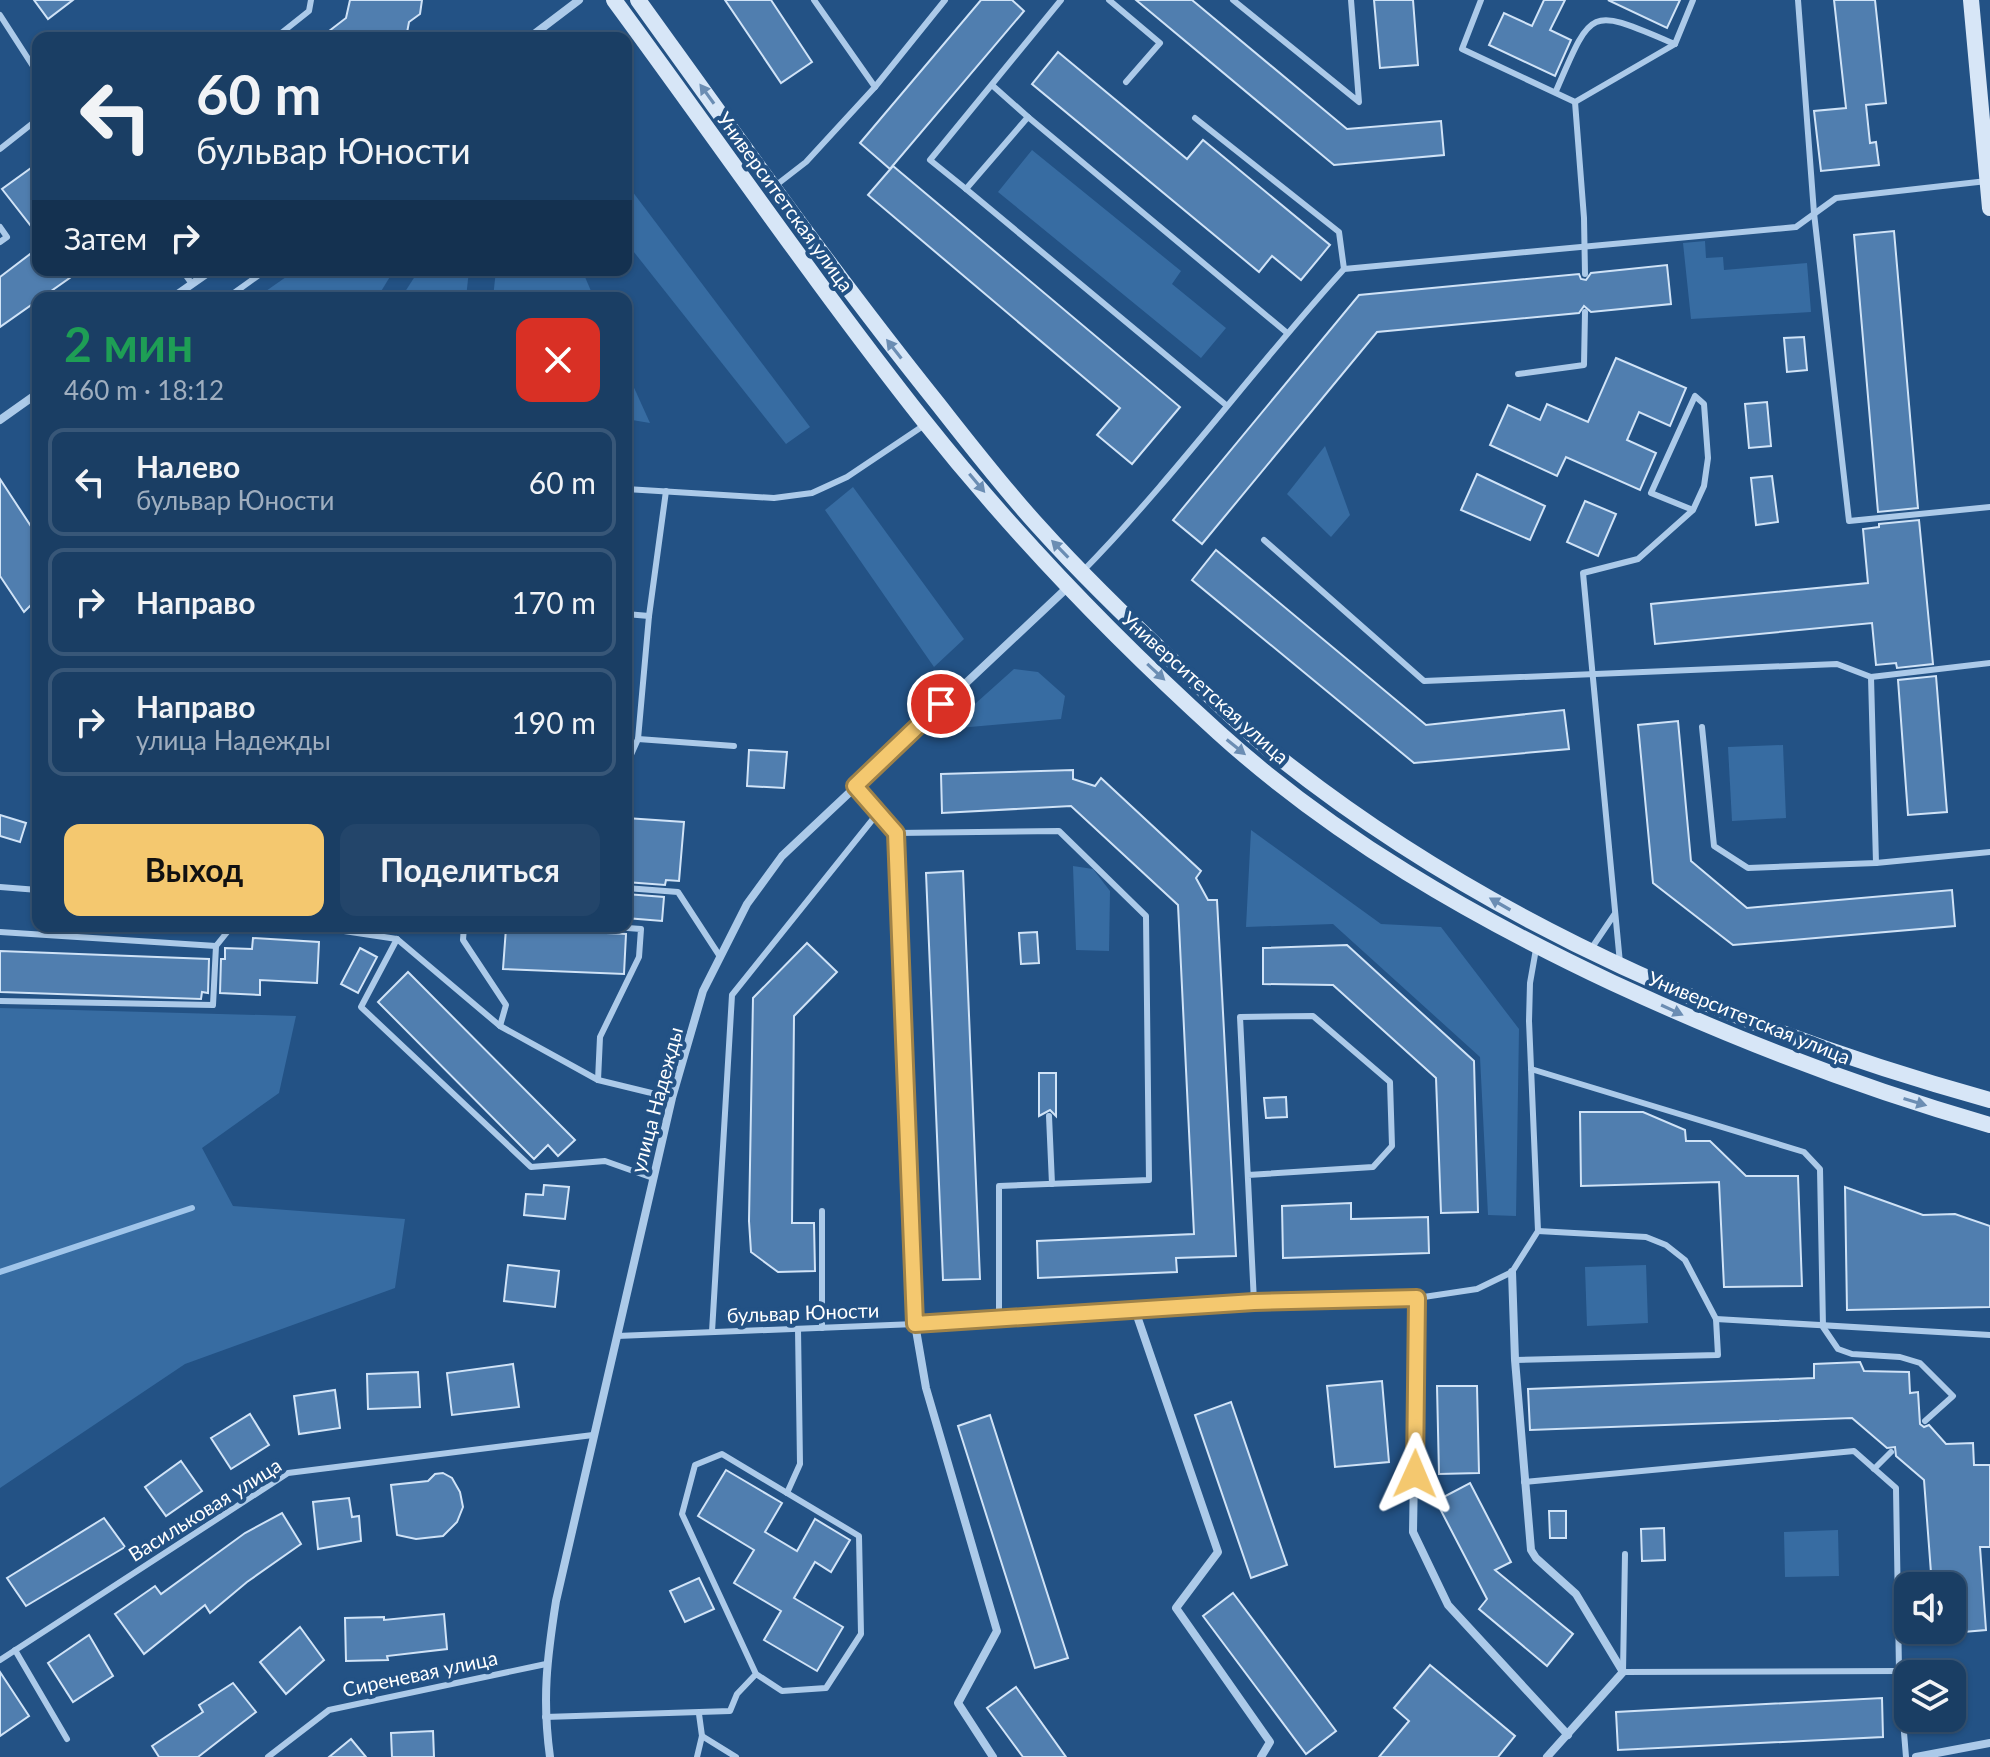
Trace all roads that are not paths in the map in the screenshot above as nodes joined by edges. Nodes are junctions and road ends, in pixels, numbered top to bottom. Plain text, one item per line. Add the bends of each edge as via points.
1 (311, 0) edge
2 (579, 0) edge
3 (614, 0) edge
4 (638, 0) edge
5 (814, 0) edge
6 (945, 0) edge
7 (1061, 0) edge
8 (1109, 0) edge
9 (1233, 0) edge
10 (1351, 0) edge
11 (1481, 0) edge
12 (1693, 0) edge
13 (1798, 0) edge
14 (1971, 0) edge
15 (0, 15) edge
16 (283, 32) edge
17 (537, 32) edge
18 (1675, 44) junction
19 (32, 65) edge
20 (1126, 82) dead end
21 (993, 86) junction
22 (875, 87) junction
23 (1556, 91) junction
24 (1575, 102) junction
25 (1028, 117) junction
26 (1195, 118) dead end
27 (32, 124) edge
28 (0, 149) edge
29 (1989, 181) edge
30 (774, 187) junction
31 (966, 189) junction
32 (758, 199) junction
33 (1990, 208) edge
34 (1814, 213) junction
35 (0, 227) edge
36 (0, 242) edge
37 (1585, 247) junction
38 (1344, 269) junction
39 (1585, 274) dead end
40 (186, 276) edge
41 (203, 276) edge
42 (258, 276) edge
43 (192, 284) junction
44 (181, 292) edge
45 (235, 292) edge
46 (1585, 312) dead end
47 (1286, 332) junction
48 (1518, 374) dead end
49 (32, 397) edge
50 (1226, 405) junction
51 (0, 420) edge
52 (927, 424) junction
53 (632, 489) edge
54 (666, 491) junction
55 (1990, 507) edge
56 (1693, 510) junction
57 (1264, 540) dead end
58 (1082, 572) junction
59 (1068, 587) junction
60 (632, 615) edge
61 (649, 616) junction
62 (1990, 663) edge
63 (1595, 675) junction
64 (1871, 677) junction
65 (1702, 727) dead end
66 (638, 739) junction
67 (734, 746) dead end
68 (632, 752) edge
69 (855, 786) junction
70 (877, 814) junction
71 (896, 833) junction
72 (1990, 852) edge
73 (1876, 863) junction
74 (0, 887) edge
75 (632, 888) edge
76 (32, 890) edge
77 (1614, 915) junction
78 (632, 928) edge
79 (1545, 928) junction
80 (0, 932) edge
81 (227, 932) edge
82 (351, 932) edge
83 (464, 932) edge
84 (397, 939) junction
85 (216, 946) junction
86 (1537, 946) junction
87 (1590, 950) junction
88 (719, 955) junction
89 (1620, 964) junction
90 (1581, 968) junction
91 (1612, 982) junction
92 (0, 1001) edge
93 (500, 1026) junction
94 (1531, 1069) junction
95 (598, 1080) junction
96 (672, 1098) junction
97 (1990, 1100) edge
98 (1049, 1116) dead end
99 (1990, 1125) edge
100 (1248, 1175) junction
101 (653, 1178) junction
102 (1052, 1184) junction
103 (822, 1211) dead end
104 (1538, 1231) junction
105 (1512, 1272) junction
106 (1417, 1298) junction
107 (1254, 1302) junction
108 (1135, 1310) junction
109 (999, 1319) junction
110 (1716, 1319) junction
111 (915, 1324) junction
112 (1823, 1327) junction
113 (822, 1328) junction
114 (798, 1329) junction
115 (712, 1332) junction
116 (1990, 1335) edge
117 (617, 1336) junction
118 (1515, 1360) junction
119 (1925, 1421) dead end
120 (593, 1435) junction
121 (1891, 1452) dead end
122 (1874, 1469) junction
123 (1524, 1482) junction
124 (787, 1493) junction
125 (1625, 1554) dead end
126 (15, 1650) junction
127 (0, 1660) edge
128 (1899, 1660) edge
129 (546, 1664) junction
130 (1894, 1671) edge
131 (1623, 1672) junction
132 (756, 1674) junction
133 (699, 1714) junction
134 (545, 1717) junction
135 (1904, 1732) edge
136 (1568, 1735) junction
137 (702, 1736) junction
138 (67, 1739) dead end
139 (1990, 1743) edge
140 (268, 1757) edge
141 (550, 1757) edge
142 (697, 1757) edge
143 (736, 1757) edge
144 (993, 1757) edge
145 (1261, 1757) edge
146 (1547, 1757) edge
147 (1906, 1757) edge
148 (1916, 1757) edge

1 - 16 lane via 309,11
2 - 17 street
3 - 32 main road, Университетская улица
30 -> 4 main road, Университетская улица
5 - 22 lane
6 - 22 lane
7 - 21 lane
8 - 20 lane via 1160,43
9 - 10 lane via 1359,102
11 - 23 lane via 1462,49
12 - 18 lane
13 - 34 lane
14 - 29 main road
15 - 19 lane
18 - 23 lane via 1619,21 1594,21 1583,32
18 - 24 lane
21 - 25 lane
21 - 31 lane via 930,160
22 - 30 lane via 806,162
23 - 24 lane
24 - 37 lane
25 - 31 lane
25 - 47 lane
26 - 38 lane via 1339,232
27 - 28 lane
29 - 33 main road
29 - 34 lane via 1836,198
30 - 32 main road
58 -> 30 main road, Университетская улица via 938,405
31 - 50 lane
32 - 52 main road, Университетская улица
34 - 37 lane via 1796,227
34 - 55 lane via 1849,521
35 - 36 lane via 7,237
37 - 38 lane
37 - 39 lane
38 - 47 lane
40 - 43 lane
41 - 43 street
42 - 45 lane
43 - 44 street
46 - 48 lane via 1584,365
47 - 50 lane
49 - 51 street
50 - 58 lane
52 - 54 lane via 847,477 812,493 774,498
52 -> 59 main road, Университетская улица
53 - 54 lane
54 - 61 lane
56 - 56 lane via 1708,458 1704,404 1695,396 1651,493
56 - 63 lane via 1638,559 1583,573
57 - 63 lane via 1424,681
58 - 59 main road
79 -> 58 main road, Университетская улица via 1424,859 1278,757
59 - 69 street, улица Надежды
59 -> 86 main road, Университетская улица via 1220,735 1292,793 1375,853
60 - 61 lane
61 - 66 lane
62 - 64 lane
63 - 64 lane via 1837,664
63 - 77 lane
64 - 73 lane
65 - 73 lane via 1714,846 1748,868
66 - 67 lane
66 - 68 lane
69 - 70 lane
69 - 88 street, улица Надежды via 782,856
70 - 71 lane
70 - 115 lane via 732,995
71 - 102 lane via 1059,831 1146,916 1149,1180
71 - 111 lane
72 - 73 lane
74 - 76 lane
75 - 88 lane via 678,892
77 - 87 lane
77 - 89 lane
78 - 95 lane via 641,929 639,957 600,1037
79 - 86 main road
79 - 87 main road, Университетская улица
80 - 85 lane
81 - 85 lane
82 - 84 lane
83 - 93 lane via 463,940 506,1005
84 - 93 lane
84 - 101 lane via 361,1007 519,1157 531,1167 605,1161
85 - 92 lane via 213,1005
86 - 90 main road, Университетская улица
86 - 94 lane via 1530,983
87 - 89 main road, Университетская улица
87 - 90 main road
88 - 96 street, улица Надежды
89 - 91 main road
89 - 97 main road, Университетская улица via 1788,1034
90 - 91 main road, Университетская улица
91 -> 99 main road, Университетская улица via 1781,1056
93 - 95 lane
94 - 104 lane
94 - 112 lane via 1804,1152 1820,1169
95 - 96 lane
96 - 101 street, улица Надежды
98 - 102 lane
100 - 100 lane via 1240,1017 1313,1016 1390,1082 1392,1146 1373,1167
100 - 107 lane
101 - 117 street, улица Надежды
102 - 109 lane via 999,1186
103 - 113 lane
104 - 105 lane
104 - 110 lane via 1646,1237 1666,1245 1685,1260
105 - 106 lane, бульвар Юности via 1477,1289
105 - 118 street
106 - 107 lane, бульвар Юности
106 - 136 street via 1413,1532 1448,1605
107 - 108 lane, бульвар Юности
108 - 109 lane, бульвар Юности
108 - 145 street via 1218,1552 1176,1608 1270,1742
109 - 111 lane, бульвар Юности
110 - 112 lane
110 - 118 lane via 1718,1355
111 - 113 lane, бульвар Юности
111 - 144 street via 926,1388 997,1631 958,1703
112 - 116 lane
112 - 119 lane via 1838,1349 1920,1363 1953,1396
113 - 114 lane, бульвар Юности
114 - 115 lane, бульвар Юности
114 - 124 lane via 800,1464
115 - 117 lane, бульвар Юности
117 - 120 street, улица Надежды
118 - 123 street
120 - 126 lane, Васильковая улица via 288,1473
120 - 129 street, улица Надежды
121 - 122 lane
122 - 123 lane via 1854,1451
122 - 128 lane via 1896,1488
123 - 131 street via 1531,1550 1576,1594
124 - 132 lane via 859,1536 861,1634 826,1688 782,1691
124 - 132 lane via 722,1454 695,1465 682,1514
125 - 131 lane
126 - 127 lane, Васильковая улица
126 - 138 lane
129 - 134 street, улица Надежды
129 - 140 lane, Сиреневая улица via 329,1710
130 - 131 lane
131 - 136 street
132 - 133 lane via 737,1694 730,1711
133 - 134 lane
133 - 137 lane
134 - 141 street, улица Надежды
135 - 147 lane
136 - 146 street
137 - 142 lane
137 - 143 lane
139 - 148 street

